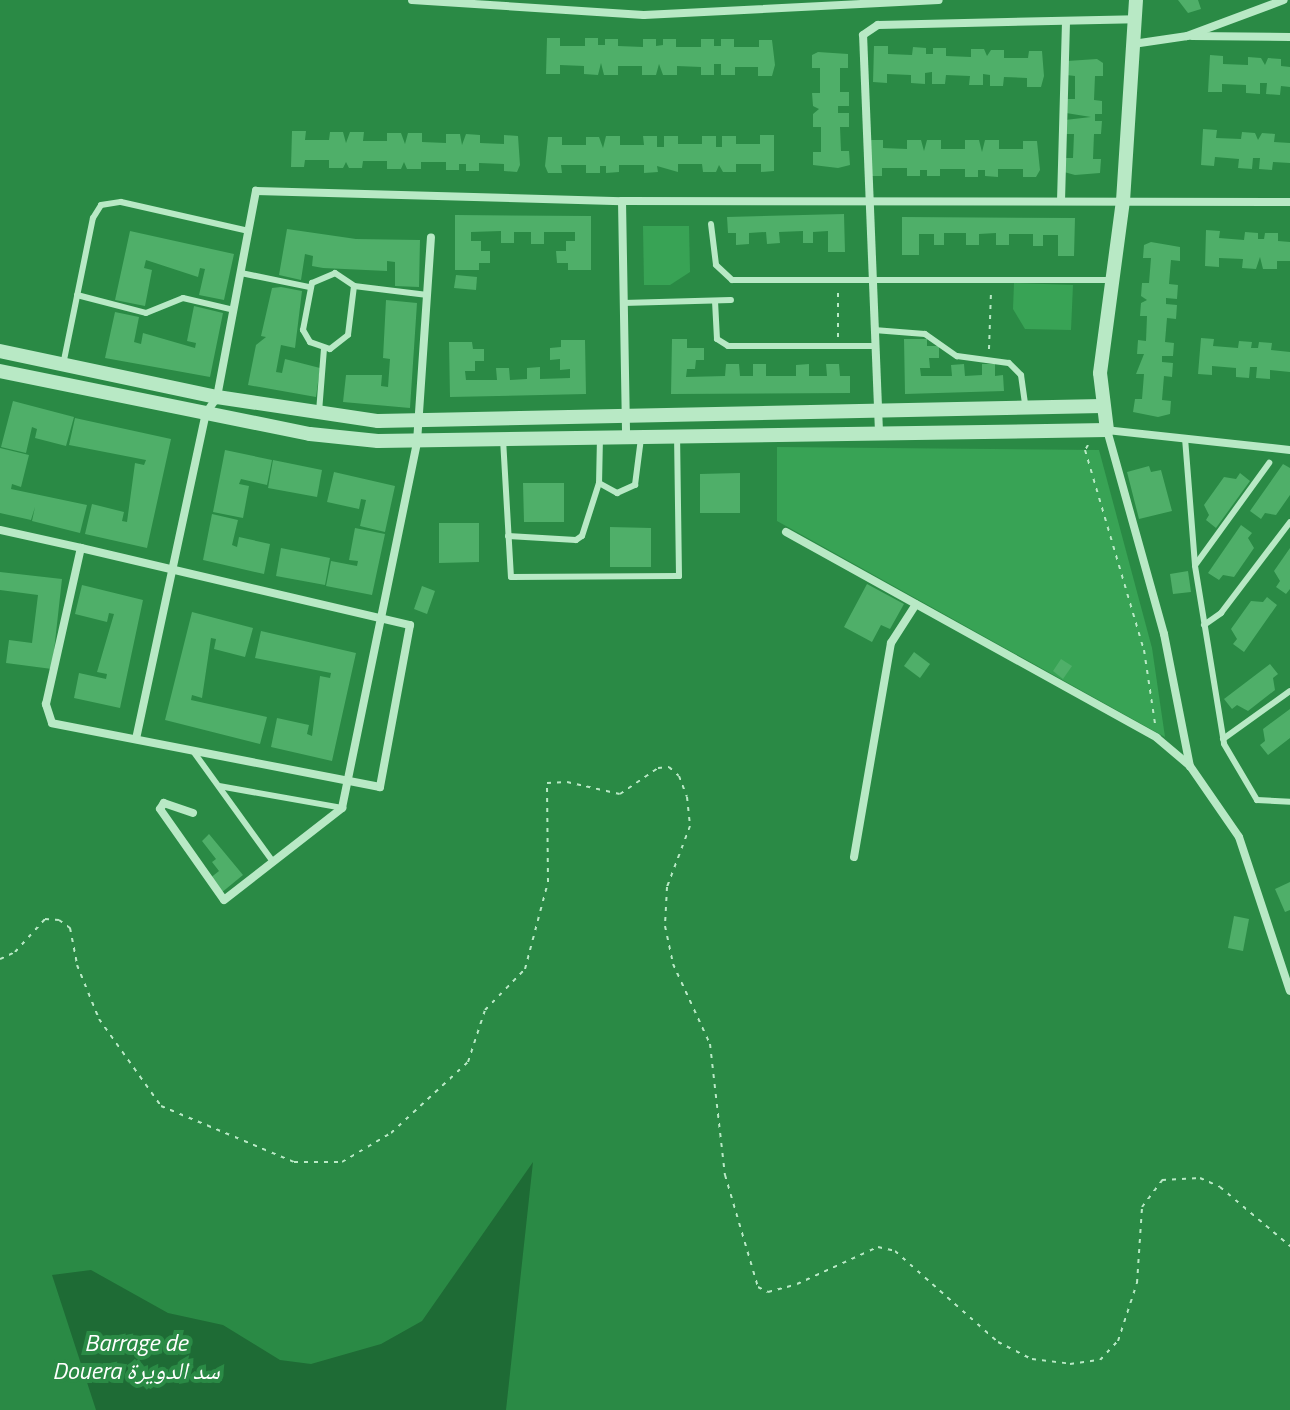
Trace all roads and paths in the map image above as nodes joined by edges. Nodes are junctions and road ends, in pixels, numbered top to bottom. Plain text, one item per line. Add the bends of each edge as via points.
1 (412, 0) edge
2 (939, 0) edge
3 (1136, 0) edge
4 (1284, 0) edge
5 (1135, 19) junction
6 (1066, 22) junction
7 (1187, 36) junction
8 (1290, 37) edge
9 (1133, 44) junction
10 (868, 198) junction
11 (622, 201) junction
12 (1061, 201) junction
13 (1123, 201) junction
14 (1290, 202) edge
15 (711, 224) dead end
16 (249, 231) junction
17 (431, 237) dead end
18 (241, 273) junction
19 (872, 277) junction
20 (991, 279) junction
21 (1111, 280) junction
22 (354, 286) junction
23 (838, 286) dead end
24 (309, 287) junction
25 (77, 295) junction
26 (427, 295) junction
27 (731, 300) dead end
28 (715, 301) junction
29 (623, 303) junction
30 (234, 310) junction
31 (838, 326) dead end
32 (874, 330) junction
33 (876, 346) junction
34 (324, 348) junction
35 (0, 351) edge
36 (989, 360) junction
37 (63, 365) junction
38 (0, 371) edge
39 (217, 397) junction
40 (1102, 406) junction
41 (1025, 409) junction
42 (879, 410) junction
43 (206, 413) junction
44 (624, 413) junction
45 (319, 415) junction
46 (418, 422) junction
47 (1102, 430) junction
48 (879, 432) junction
49 (633, 434) junction
50 (677, 434) junction
51 (601, 435) junction
52 (1185, 438) junction
53 (503, 439) junction
54 (417, 442) junction
55 (1290, 450) edge
56 (1269, 463) dead end
57 (599, 483) junction
58 (1290, 522) edge
59 (0, 530) edge
60 (786, 532) dead end
61 (508, 536) junction
62 (81, 548) junction
63 (1195, 566) junction
64 (174, 570) junction
65 (916, 604) junction
66 (384, 619) junction
67 (1204, 625) junction
68 (1290, 691) edge
69 (1157, 738) junction
70 (136, 739) junction
71 (1223, 739) junction
72 (193, 751) junction
73 (1190, 766) junction
74 (347, 781) junction
75 (219, 786) junction
76 (1290, 802) edge
77 (342, 808) junction
78 (193, 813) dead end
79 (854, 857) dead end
80 (273, 862) junction
81 (0, 959) edge
82 (1290, 991) edge
83 (1290, 1246) edge

1 - 2 street via 644,15
3 - 5 street
4 - 7 street
5 - 6 street
5 - 9 street
6 - 10 street via 878,25 866,31 860,42
6 - 12 street
7 - 8 street
7 - 9 street
9 - 13 street
10 - 11 street
10 - 12 street
10 - 19 street
11 - 16 street via 256,191
11 - 29 street
12 - 13 street
13 - 14 street
13 - 21 street
15 - 19 lane via 718,269 732,280
16 - 18 street
16 - 25 lane via 121,202 101,205 93,218
17 - 26 street
18 - 24 lane
18 - 30 street
19 - 20 lane
19 - 32 street
20 - 21 lane
20 - 36 path
21 - 40 street via 1100,373
22 - 24 lane via 335,273 317,278
22 - 26 lane
22 - 34 lane via 348,335 338,348
23 - 31 path
24 - 34 lane via 303,330 310,342
25 - 30 lane via 146,313 183,298
25 - 37 lane
26 - 46 street
27 - 28 lane
28 - 29 lane
28 - 33 lane via 717,339 728,346
29 - 44 street
30 - 39 street
32 - 33 street
32 - 36 lane via 925,334 957,356
33 - 42 street
34 - 45 lane
35 - 37 street
36 - 41 lane via 1018,370
37 - 39 street
38 - 43 street
39 - 43 street
39 - 45 street
40 - 41 street
40 - 47 street
41 - 42 street
42 - 44 street
42 - 48 street
43 - 54 street via 310,434
43 - 64 street
44 - 46 street
44 - 49 street
45 - 46 street
46 - 54 street
47 - 48 street
47 - 52 street
47 - 69 path via 1085,450 1144,650
47 - 73 street via 1164,634
48 - 50 street
49 - 50 street
49 - 51 street
49 - 57 lane via 635,485 617,493
50 - 61 lane via 679,576 511,577
51 - 53 street
51 - 57 lane
52 - 55 street
52 - 63 lane
53 - 54 street
53 - 61 lane
54 - 66 street
56 - 63 lane
57 - 61 lane via 582,536 576,540
58 - 67 lane via 1221,613
59 - 62 street
60 - 65 street
62 - 64 street
62 - 70 street via 46,704 52,723
63 - 67 lane
64 - 66 street
64 - 70 street
65 - 69 street
65 - 79 street via 891,643
66 - 74 street
66 - 74 street via 410,625 380,787
67 - 71 lane
68 - 71 lane
69 - 73 street
70 - 72 street
71 - 76 lane via 1249,793 1266,804
72 - 74 street
72 - 75 lane
73 - 82 street via 1239,837
74 - 77 street
75 - 77 lane
75 - 80 lane
77 - 80 street
78 - 80 street via 164,803 160,809 224,900
81 - 83 path via 15,952 45,919 59,920 70,928 77,965 99,1019 161,1106 294,1162 342,1162 391,1133 468,1062 485,1010 525,969 548,882 547,783 620,794 658,768 669,767 687,797 690,826 667,887 665,926 673,964 710,1044 725,1175 758,1287 768,1292 797,1284 878,1247 895,1251 998,1342 1032,1359 1070,1364 1100,1360 1118,1341 1137,1283 1142,1207 1162,1180 1200,1178 1220,1187

